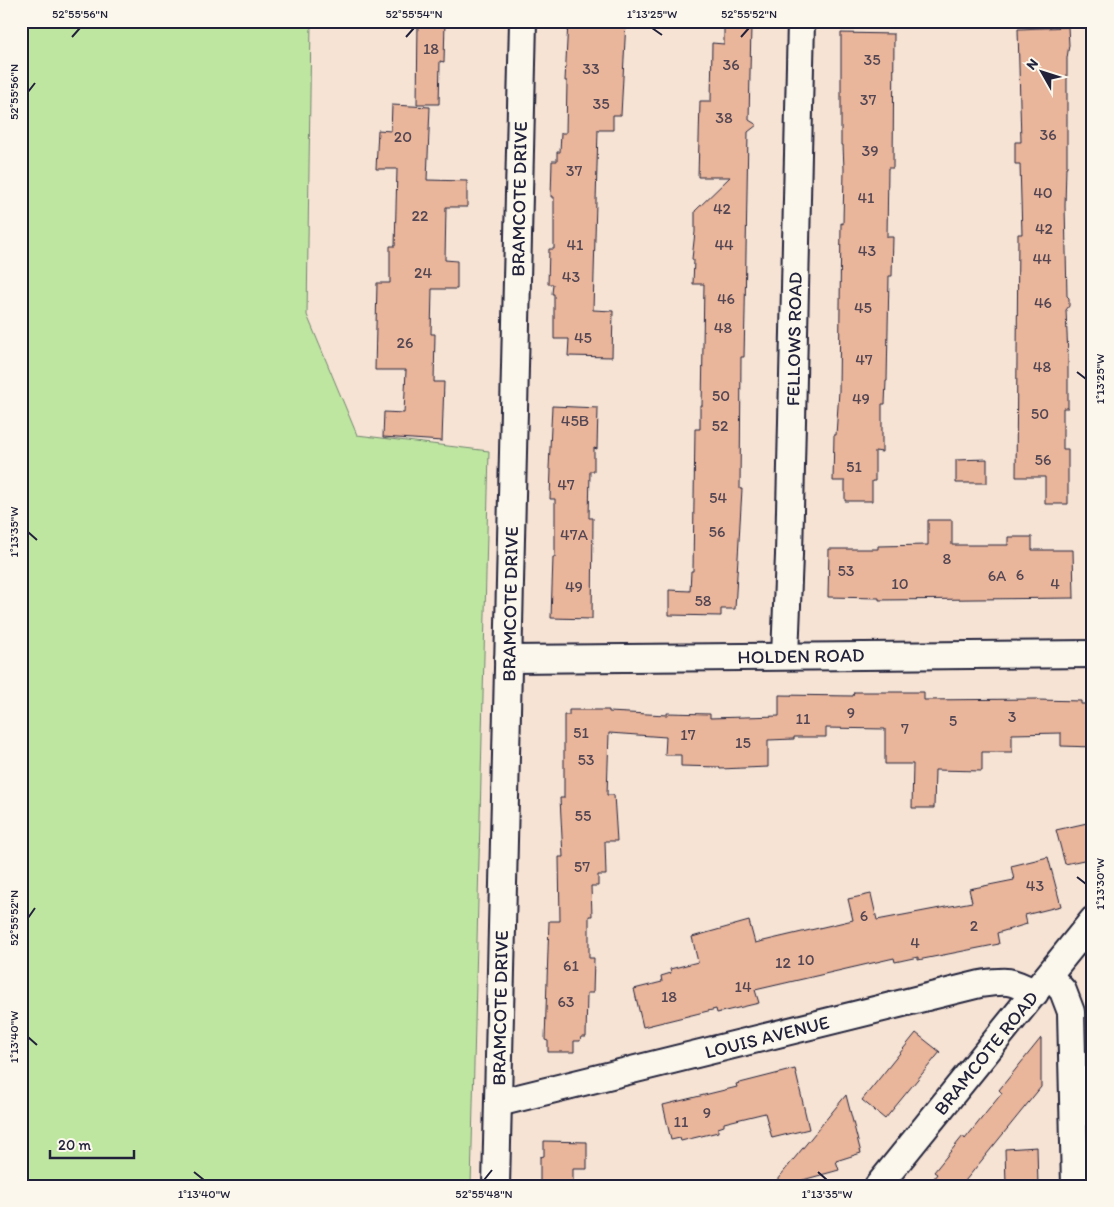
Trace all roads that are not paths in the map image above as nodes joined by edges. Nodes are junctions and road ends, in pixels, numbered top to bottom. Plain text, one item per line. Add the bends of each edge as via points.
1 (523, 21) edge
2 (801, 21) edge
3 (1093, 654) edge
4 (785, 656) junction
5 (508, 659) junction
6 (1093, 920) edge
7 (1042, 984) junction
8 (498, 1103) junction
9 (496, 1186) edge
10 (878, 1186) edge
11 (1075, 1186) edge

1 - 5 street, BRAMCOTE DRIVE
2 - 4 street, FELLOWS ROAD
3 - 4 street, HOLDEN ROAD
4 - 5 street, HOLDEN ROAD
5 - 8 street, BRAMCOTE DRIVE
6 - 7 street, BRAMCOTE ROAD
7 - 8 street, LOUIS AVENUE via 1004,981 980,984
7 - 10 street, BRAMCOTE ROAD
7 - 11 street via 1063,991 1071,1012
8 - 9 street, BRAMCOTE DRIVE

